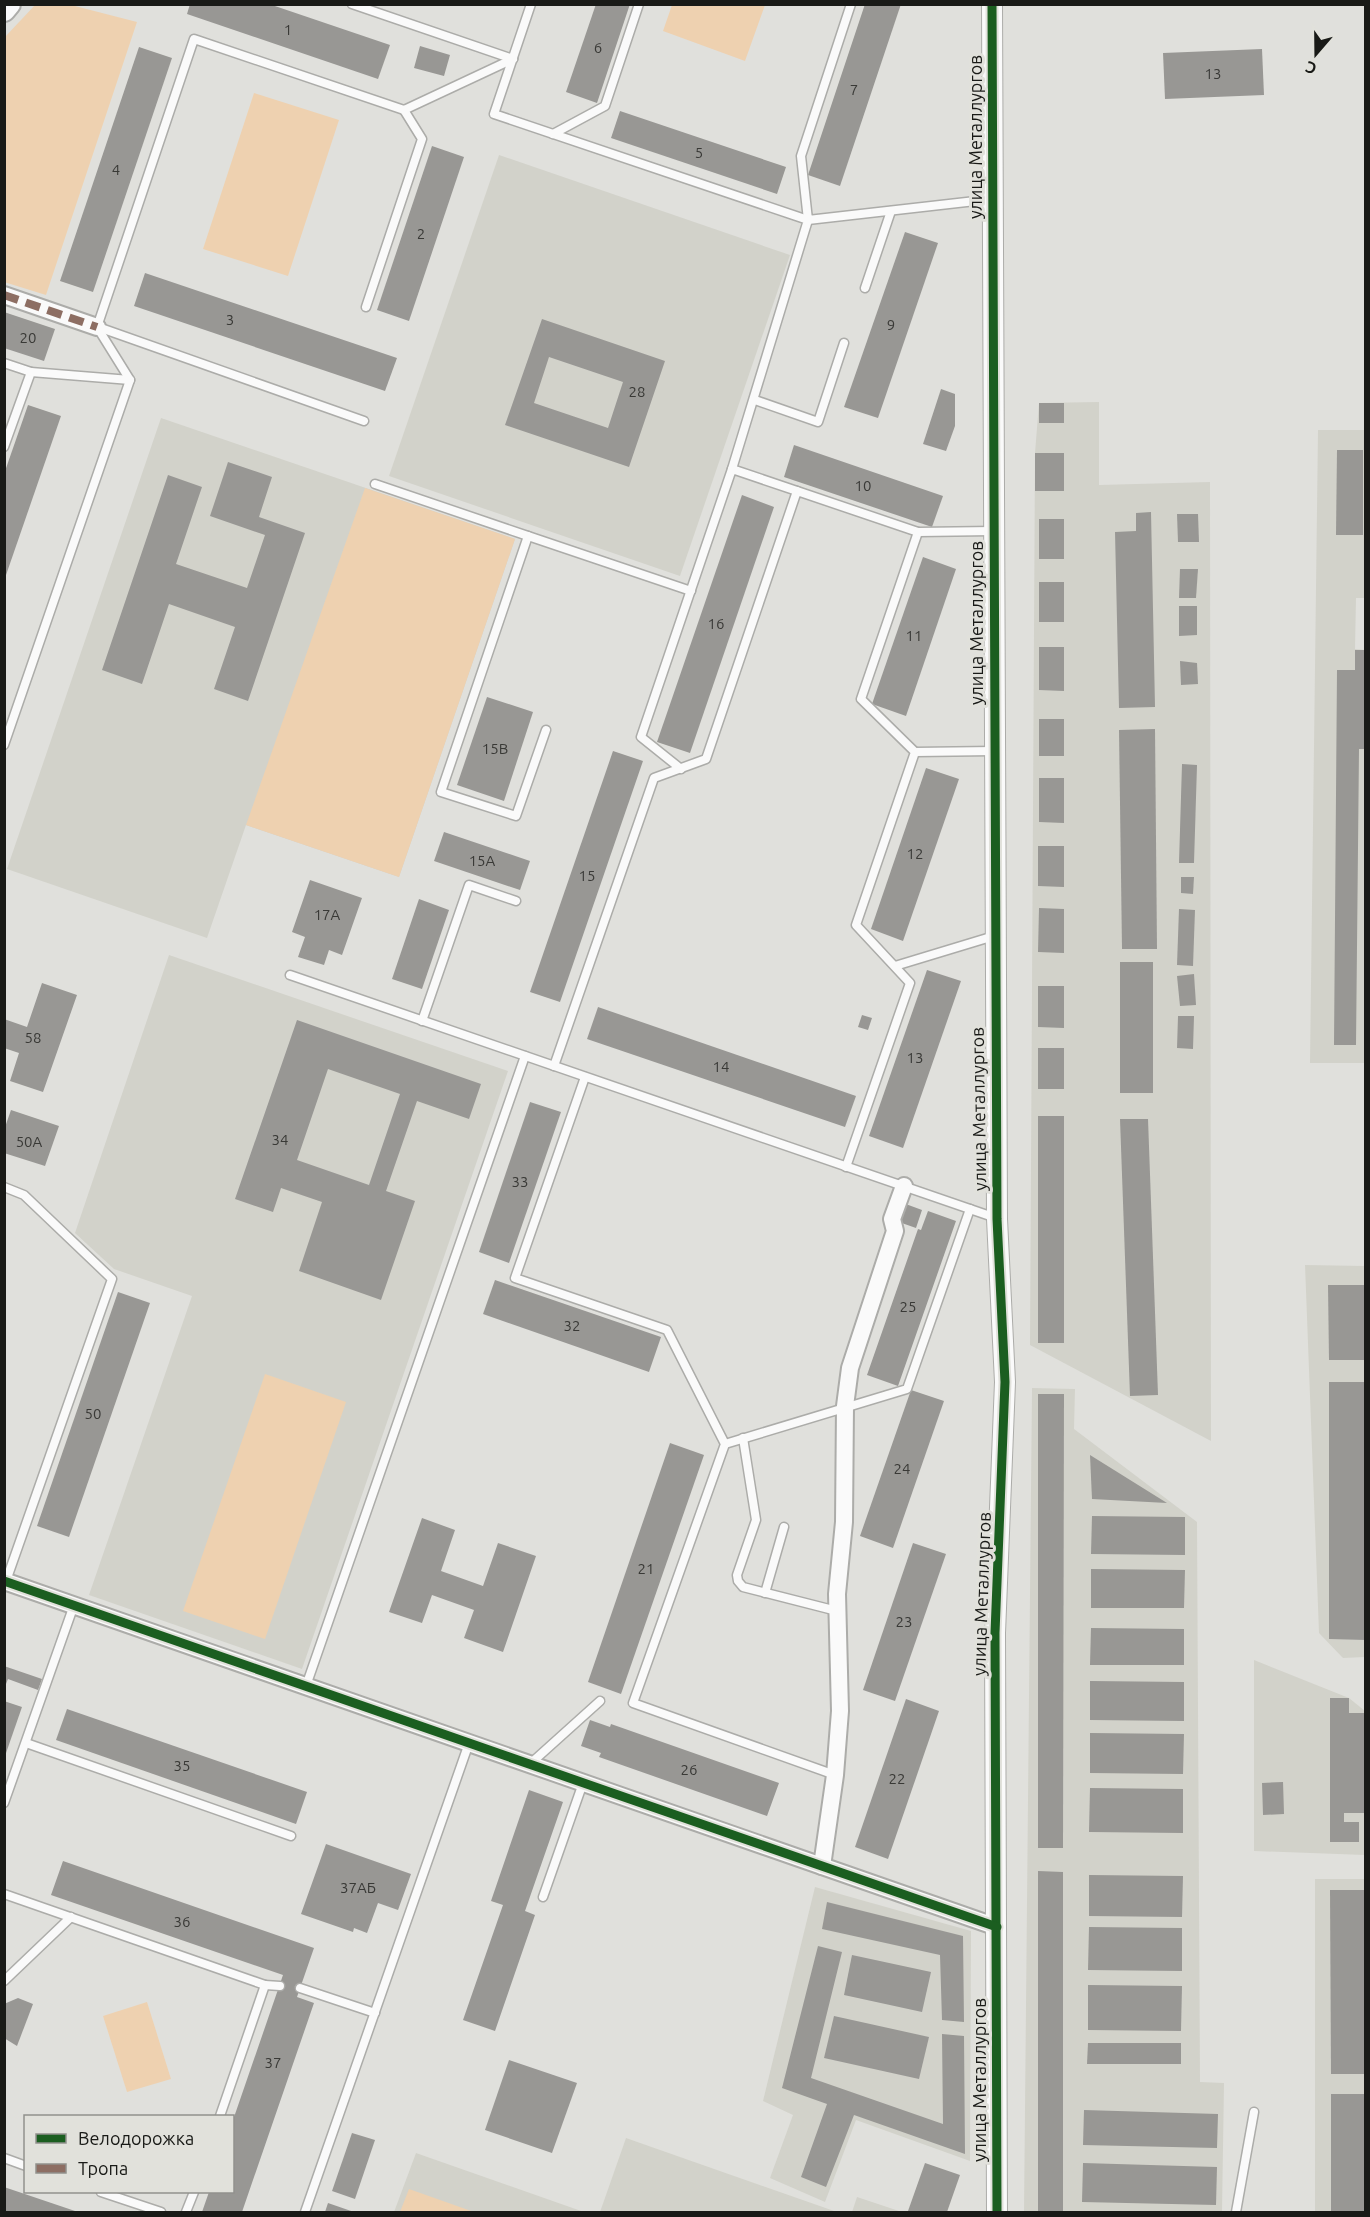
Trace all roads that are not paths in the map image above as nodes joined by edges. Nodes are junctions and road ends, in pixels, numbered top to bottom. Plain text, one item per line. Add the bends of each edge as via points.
1 (9, 4) edge
2 (352, 4) edge
3 (531, 4) edge
4 (639, 4) edge
5 (851, 4) edge
6 (992, 4) edge
7 (4, 10) edge
8 (513, 59) junction
9 (404, 110) junction
10 (553, 134) junction
11 (993, 199) junction
12 (891, 211) junction
13 (808, 220) junction
14 (865, 288) dead end
15 (4, 295) edge
16 (366, 307) dead end
17 (97, 327) junction
18 (844, 343) dead end
19 (4, 363) edge
20 (31, 372) junction
21 (130, 380) junction
22 (755, 400) junction
23 (364, 421) dead end
24 (4, 447) edge
25 (732, 470) junction
26 (375, 484) dead end
27 (797, 491) junction
28 (993, 531) junction
29 (918, 532) junction
30 (528, 536) junction
31 (691, 591) junction
32 (546, 730) dead end
33 (4, 745) edge
34 (994, 751) junction
35 (915, 752) junction
36 (681, 769) junction
37 (516, 901) dead end
38 (994, 936) junction
39 (895, 966) junction
40 (290, 975) dead end
41 (422, 1021) junction
42 (525, 1056) junction
43 (554, 1066) junction
44 (585, 1077) junction
45 (846, 1167) junction
46 (904, 1186) junction
47 (4, 1187) edge
48 (970, 1209) junction
49 (997, 1219) junction
50 (845, 1406) junction
51 (742, 1438) junction
52 (725, 1444) junction
53 (784, 1527) dead end
54 (5, 1581) edge
55 (765, 1593) junction
56 (74, 1605) junction
57 (837, 1611) junction
58 (306, 1686) junction
59 (600, 1701) dead end
60 (26, 1743) junction
61 (469, 1743) junction
62 (530, 1764) junction
63 (835, 1775) junction
64 (583, 1783) junction
65 (4, 1803) edge
66 (291, 1836) dead end
67 (822, 1866) junction
68 (4, 1894) edge
69 (543, 1897) dead end
70 (71, 1917) junction
71 (997, 1927) junction
72 (4, 1982) edge
73 (265, 1985) junction
74 (280, 1986) dead end
75 (302, 1988) dead end
76 (375, 2013) junction
77 (1254, 2112) dead end
78 (220, 2115) edge
79 (4, 2158) edge
80 (24, 2165) edge
81 (103, 2193) edge
82 (194, 2193) edge
83 (161, 2212) edge
84 (186, 2212) edge
85 (305, 2212) edge
86 (997, 2212) edge
87 (1236, 2212) edge

1 - 7 main road
2 - 8 lane
3 - 8 lane
4 - 10 lane via 605,106
5 - 13 lane via 801,156
6 - 11 street, улица Металлургов
8 - 9 lane
8 - 10 lane via 494,114
9 - 16 lane via 422,140
9 - 17 lane via 194,39
10 - 13 lane
11 - 12 lane
11 - 28 street, улица Металлургов
12 - 13 lane
12 - 14 lane
13 - 22 lane
15 - 17 street
17 - 21 lane
17 - 23 lane
18 - 22 lane via 818,422
19 - 20 lane
20 - 21 lane
20 - 24 lane
21 - 33 lane
22 - 25 lane
25 - 27 lane
25 - 31 lane
26 - 30 lane
27 - 29 lane
27 - 36 lane via 706,759
28 - 29 lane
28 - 34 street, улица Металлургов
29 - 35 lane via 861,699
30 - 31 lane
30 - 32 lane via 441,792 516,816
31 - 36 lane via 641,737
34 - 35 lane
34 - 38 street, улица Металлургов
35 - 39 lane via 856,925
36 - 43 lane via 654,778
37 - 41 lane via 469,885
38 - 39 lane
38 - 49 street, улица Металлургов
39 - 45 lane via 910,983
40 - 41 lane
41 - 42 lane
42 - 43 lane
42 - 58 lane
43 - 44 lane
44 - 45 lane
44 - 52 lane via 515,1278 667,1330
45 - 46 lane
46 - 48 lane
46 - 50 street via 892,1219 895,1231 850,1368
47 - 54 lane via 24,1195 112,1279
48 - 49 lane
48 - 50 lane via 907,1389
49 - 71 street, улица Металлургов via 1005,1382 995,1633
50 - 51 lane
50 - 57 street via 844,1522
51 - 52 lane
51 - 55 lane via 756,1520 737,1575 743,1587
52 - 63 lane via 633,1704
53 - 55 lane
54 - 56 street
55 - 57 lane
56 - 58 street
56 - 60 lane
57 - 63 street via 840,1711
58 - 61 street
59 - 62 lane
60 - 65 lane
60 - 66 lane
61 - 62 street
61 - 76 lane
62 - 64 street
63 - 67 street
64 - 67 street
64 - 69 lane
67 - 71 street
68 - 70 lane
70 - 72 lane
70 - 73 lane
71 - 86 street, улица Металлургов
73 - 74 lane
73 - 78 lane
75 - 76 lane
76 - 85 lane
77 - 87 lane
79 - 80 lane
81 - 83 lane
82 - 84 lane

